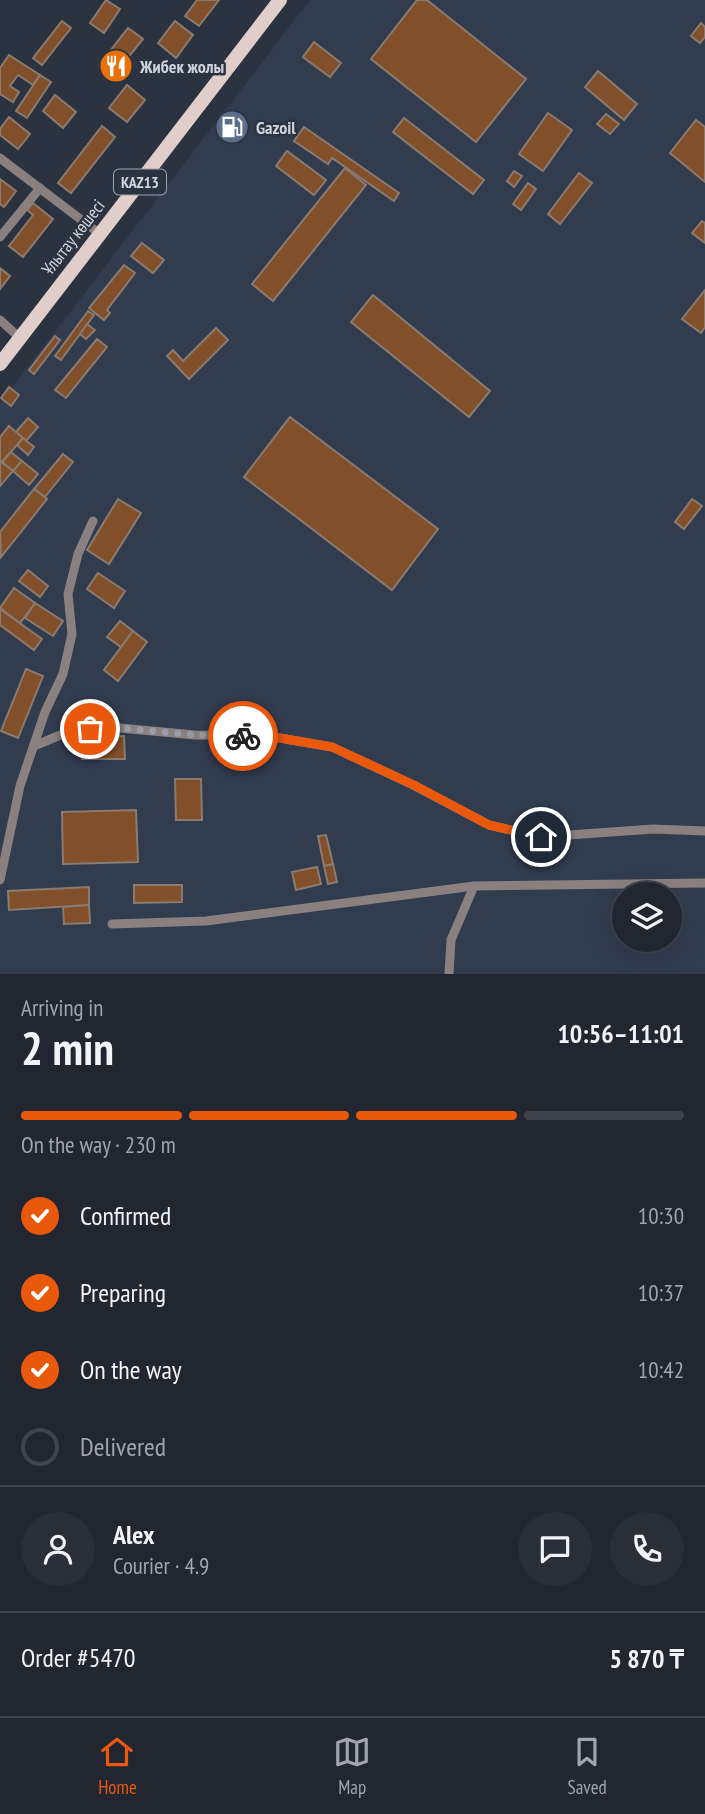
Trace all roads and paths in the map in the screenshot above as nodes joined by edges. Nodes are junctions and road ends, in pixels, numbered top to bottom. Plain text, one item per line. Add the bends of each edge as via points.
1 (280, 0) edge
2 (1, 161) edge
3 (40, 188) junction
4 (100, 234) junction
5 (0, 237) edge
6 (0, 320) edge
7 (20, 338) junction
8 (0, 364) edge
9 (93, 520) dead end
10 (34, 746) junction
11 (705, 831) edge
12 (0, 880) edge
13 (705, 883) edge
14 (474, 886) junction
15 (113, 924) dead end
16 (449, 974) edge

1 - 4 main road, Ұлытау көшесі / KAZ13
2 - 3 street
3 - 4 street
3 - 5 street
4 - 7 main road, Ұлытау көшесі / KAZ13
6 - 7 street
7 - 8 main road, Ұлытау көшесі / KAZ13
9 - 10 street via 68,594 72,634 63,674
10 - 11 street via 70,731 109,727 268,736 332,747 489,825 541,837 653,829
10 - 12 street
13 - 14 street
14 - 15 street via 206,921
14 - 16 street via 451,940

